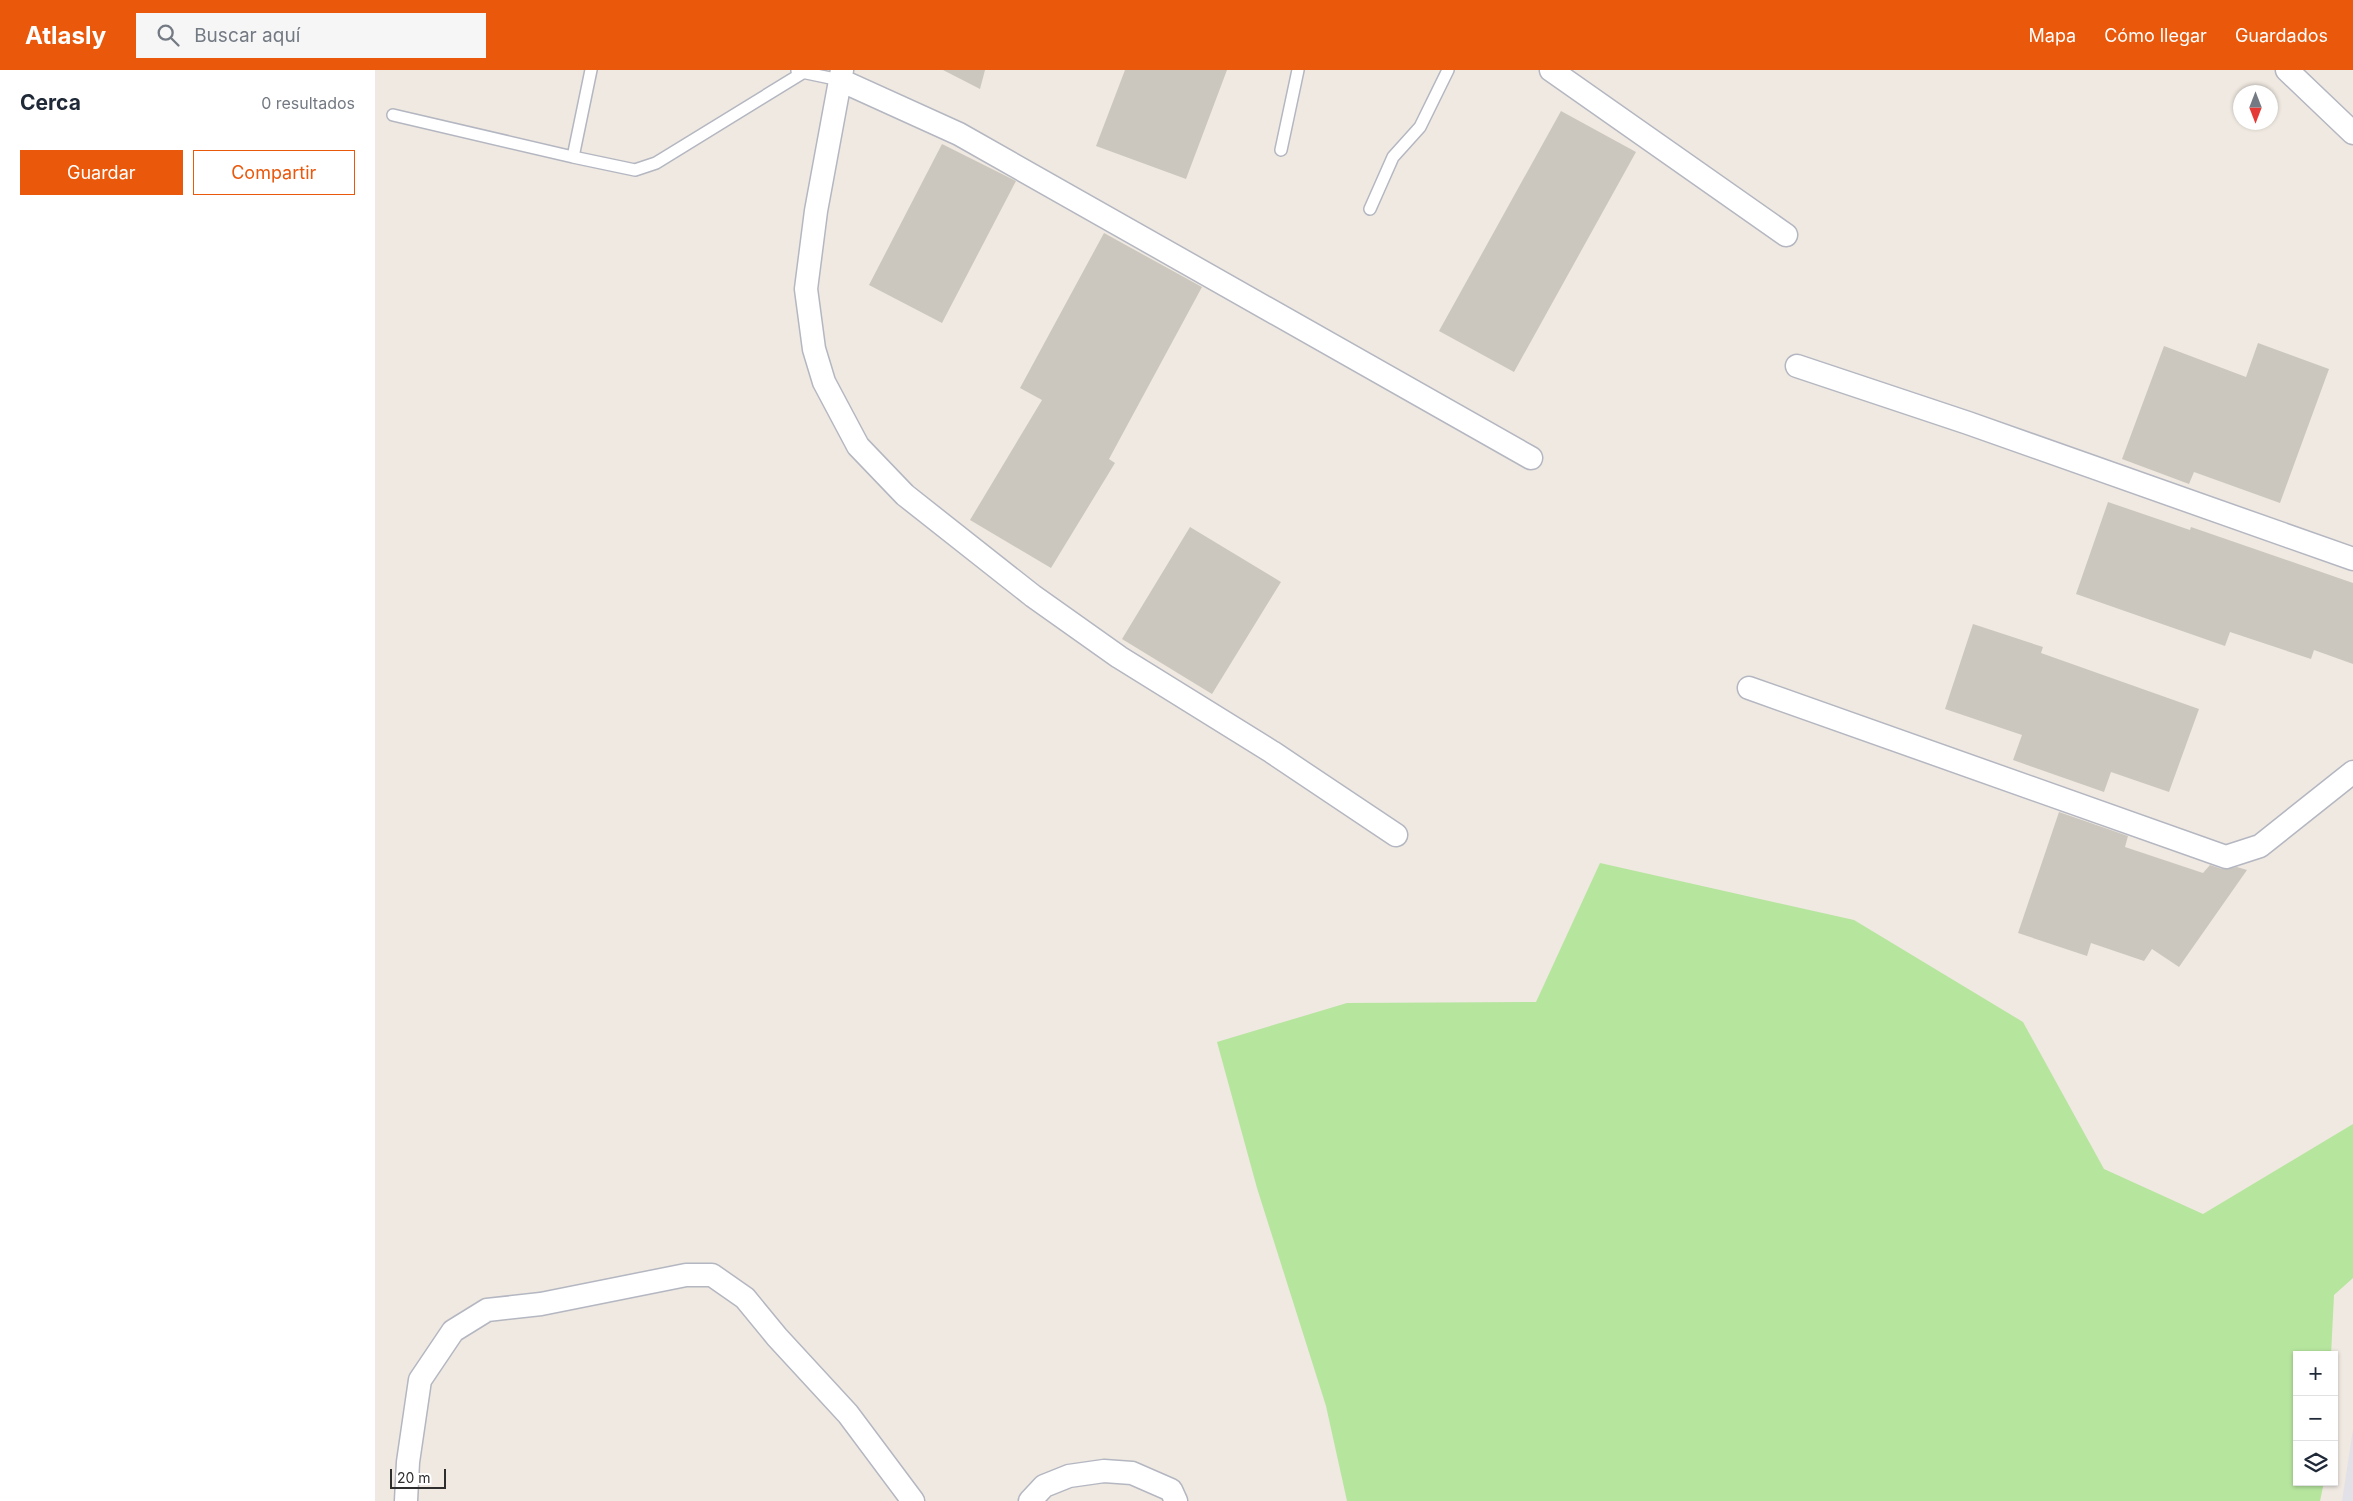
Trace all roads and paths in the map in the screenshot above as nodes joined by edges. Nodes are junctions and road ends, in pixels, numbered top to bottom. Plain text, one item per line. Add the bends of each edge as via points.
1 (591, 70) edge
2 (1298, 70) edge
3 (1448, 70) edge
4 (1551, 70) edge
5 (2287, 70) edge
6 (798, 71) edge
7 (841, 75) edge
8 (393, 115) dead end
9 (2353, 133) edge
10 (1281, 150) dead end
11 (573, 156) junction
12 (1370, 209) dead end
13 (1786, 235) dead end
14 (1797, 366) dead end
15 (1531, 458) dead end
16 (2353, 559) edge
17 (1749, 688) dead end
18 (2353, 772) edge
19 (1396, 835) dead end
20 (406, 1501) edge
21 (913, 1501) edge
22 (1029, 1501) edge
23 (1175, 1501) edge

1 - 11 lane
2 - 10 lane
3 - 12 lane via 1420,127 1393,157
4 - 13 street
5 - 9 street
6 - 7 lane
6 - 11 lane via 656,164 635,170
7 - 15 street via 959,134
7 - 19 street via 816,211 806,289 814,349 824,382 858,446 905,495 1033,596 1119,657 1272,752
8 - 11 lane
14 - 16 street
17 - 18 street via 2226,857 2260,846
20 - 21 street via 420,1380 453,1330 487,1310 541,1304 686,1275 712,1275 745,1298 848,1414
22 - 23 street via 1044,1486 1069,1476 1104,1471 1132,1473 1171,1490

